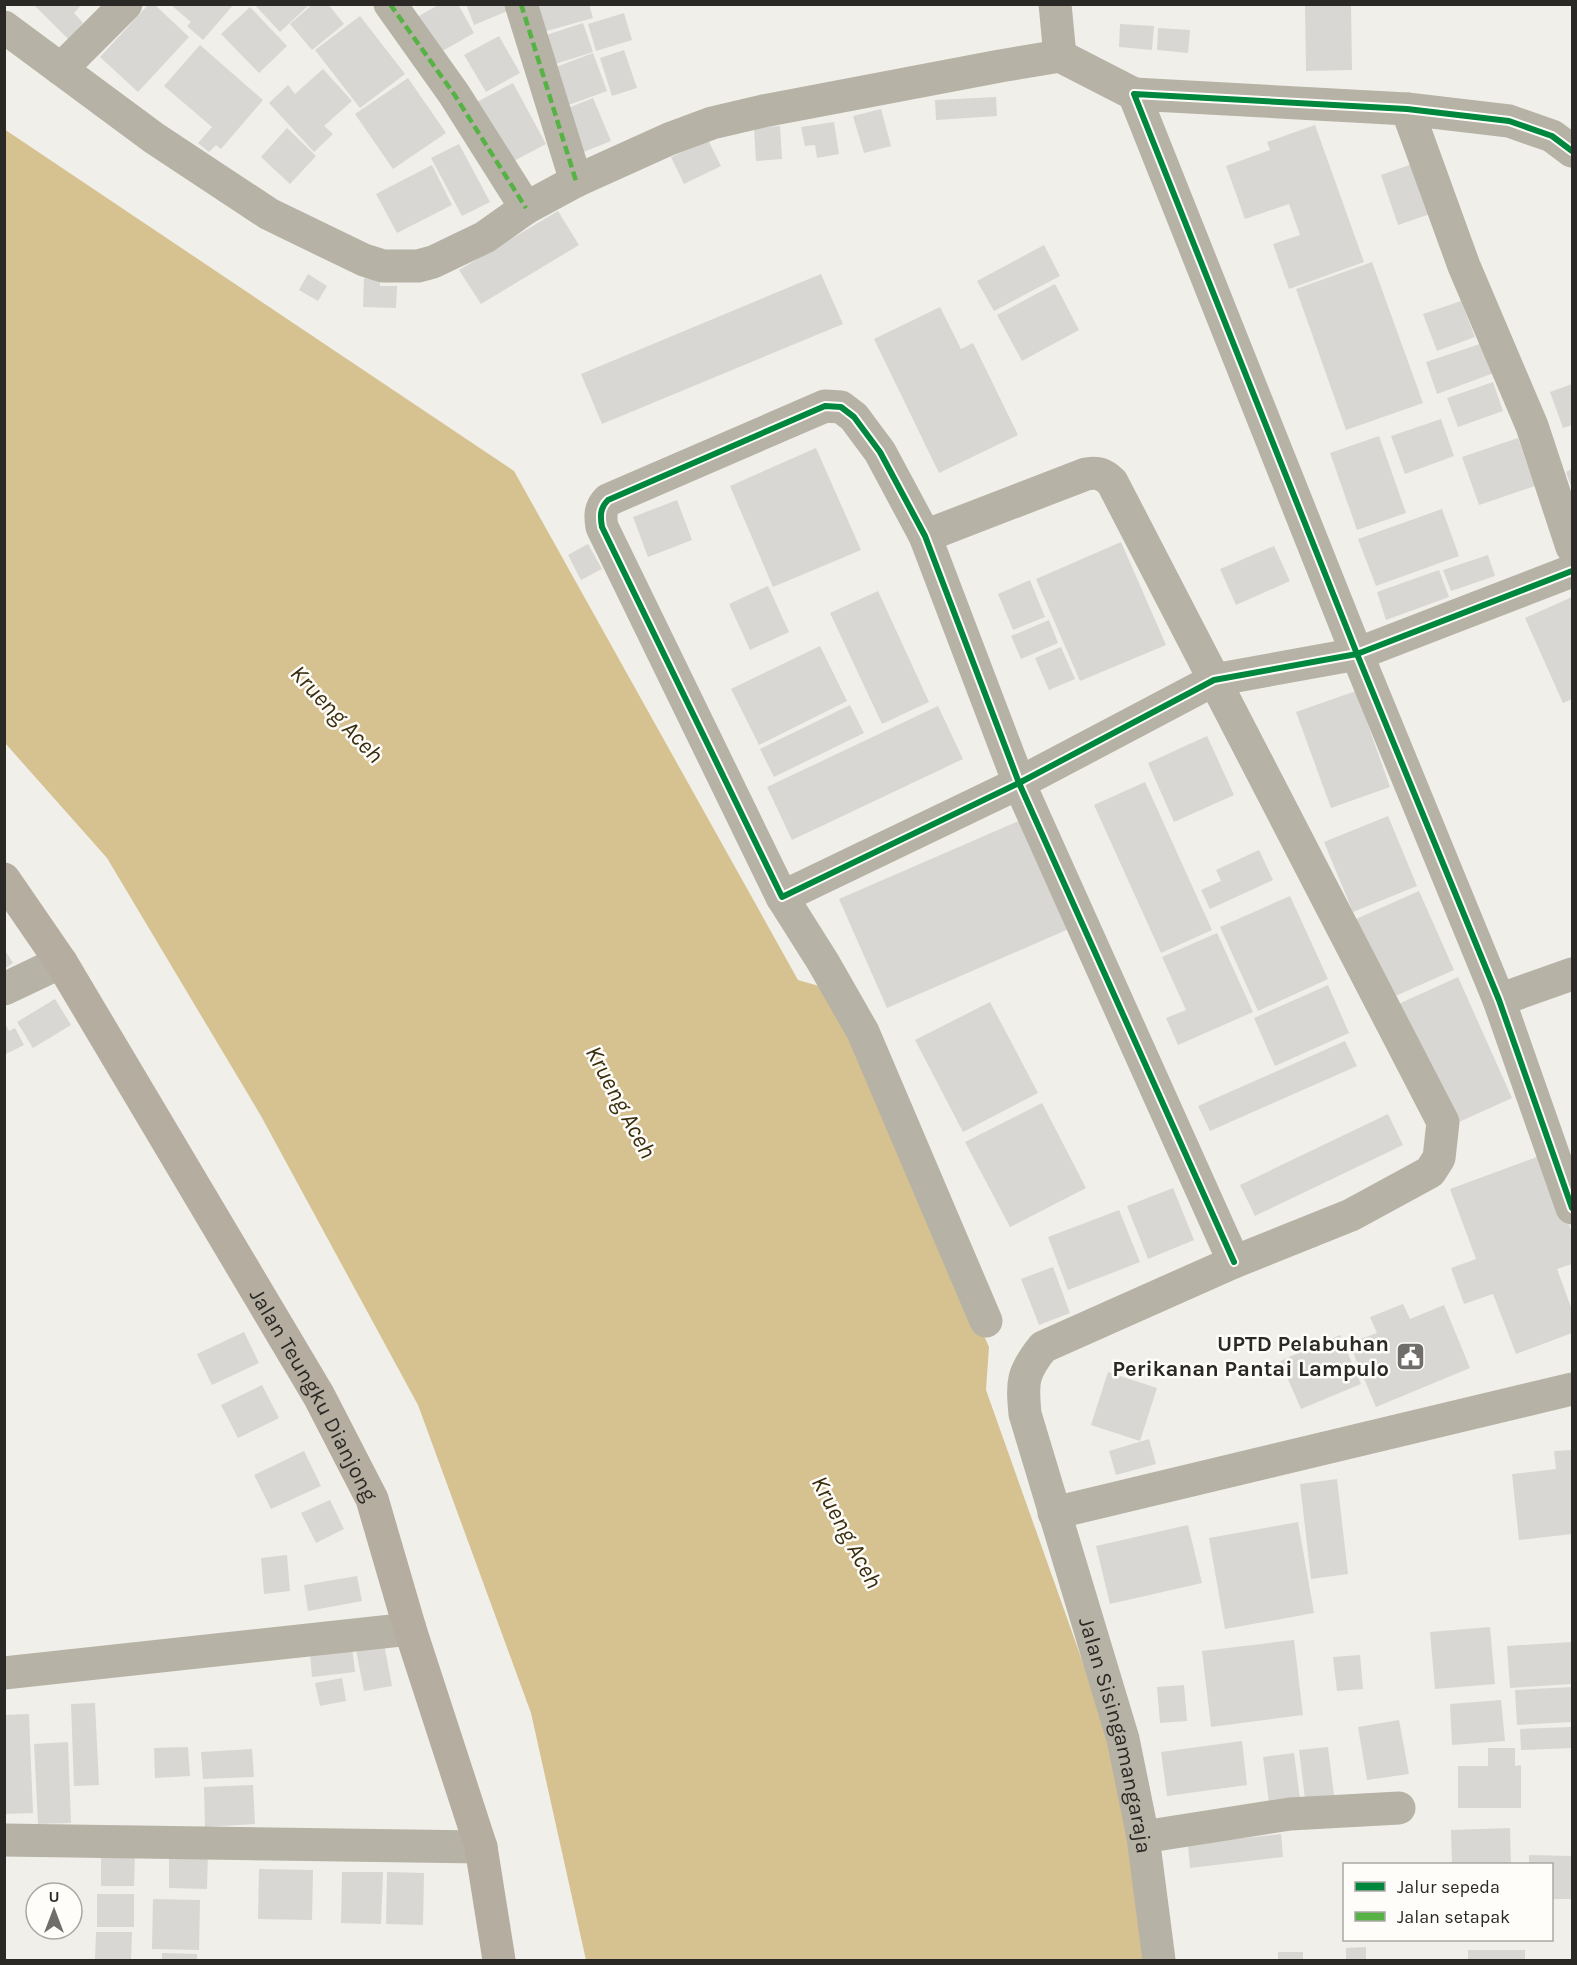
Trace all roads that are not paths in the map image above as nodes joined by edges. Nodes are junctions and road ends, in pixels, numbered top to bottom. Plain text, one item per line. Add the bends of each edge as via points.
1 (126, 4) edge
2 (390, 4) edge
3 (521, 4) edge
4 (1055, 4) edge
5 (4, 27) edge
6 (1060, 56) junction
7 (61, 69) junction
8 (1134, 94) junction
9 (1407, 110) junction
10 (1572, 151) edge
11 (576, 181) junction
12 (526, 208) junction
13 (926, 536) junction
14 (1572, 547) edge
15 (1572, 571) edge
16 (1357, 654) junction
17 (1214, 680) junction
18 (1019, 783) junction
19 (4, 879) edge
20 (783, 897) junction
21 (61, 962) junction
22 (1572, 974) edge
23 (4, 989) edge
24 (1499, 1000) junction
25 (1572, 1208) edge
26 (1234, 1262) junction
27 (986, 1321) dead end
28 (1572, 1389) edge
29 (1054, 1513) junction
30 (410, 1629) junction
31 (4, 1673) edge
32 (1399, 1809) dead end
33 (1143, 1837) junction
34 (4, 1840) edge
35 (481, 1847) junction
36 (499, 1960) edge
37 (1159, 1960) edge

1 - 7 street
2 - 12 street via 454,94
3 - 11 street
4 - 6 street
5 - 7 street
6 - 8 street
6 - 11 street via 712,123
7 - 12 street via 163,144 269,214 383,266 433,262 485,237
8 - 9 street
8 - 16 street
9 - 10 street via 1509,121 1552,136
9 - 14 street via 1464,266 1532,426
11 - 12 street
13 - 17 street, Jalan Sisingamangaraja via 1086,474 1103,474 1112,482
13 - 18 street
13 - 20 street via 880,452 854,417 841,407 825,406 608,500 600,513 602,527
15 - 16 street
16 - 17 street
16 - 24 street
17 - 18 street
17 - 26 street, Jalan Sisingamangaraja via 1443,1122 1439,1158 1430,1172 1351,1215
18 - 20 street
18 - 26 street
19 - 21 street, Jalan Teungku Dianjong
20 - 27 street via 863,1032
21 - 23 street
21 - 30 street, Jalan Teungku Dianjong via 319,1396 372,1499
22 - 24 street
24 - 25 street
26 - 29 street, Jalan Sisingamangaraja via 1043,1347 1031,1361 1022,1384 1025,1414
28 - 29 street
29 - 33 street, Jalan Sisingamangaraja via 1123,1738
30 - 31 street
30 - 35 street, Jalan Teungku Dianjong
32 - 33 street via 1290,1814
33 - 37 street, Jalan Sisingamangaraja
34 - 35 street
35 - 36 street, Jalan Teungku Dianjong

